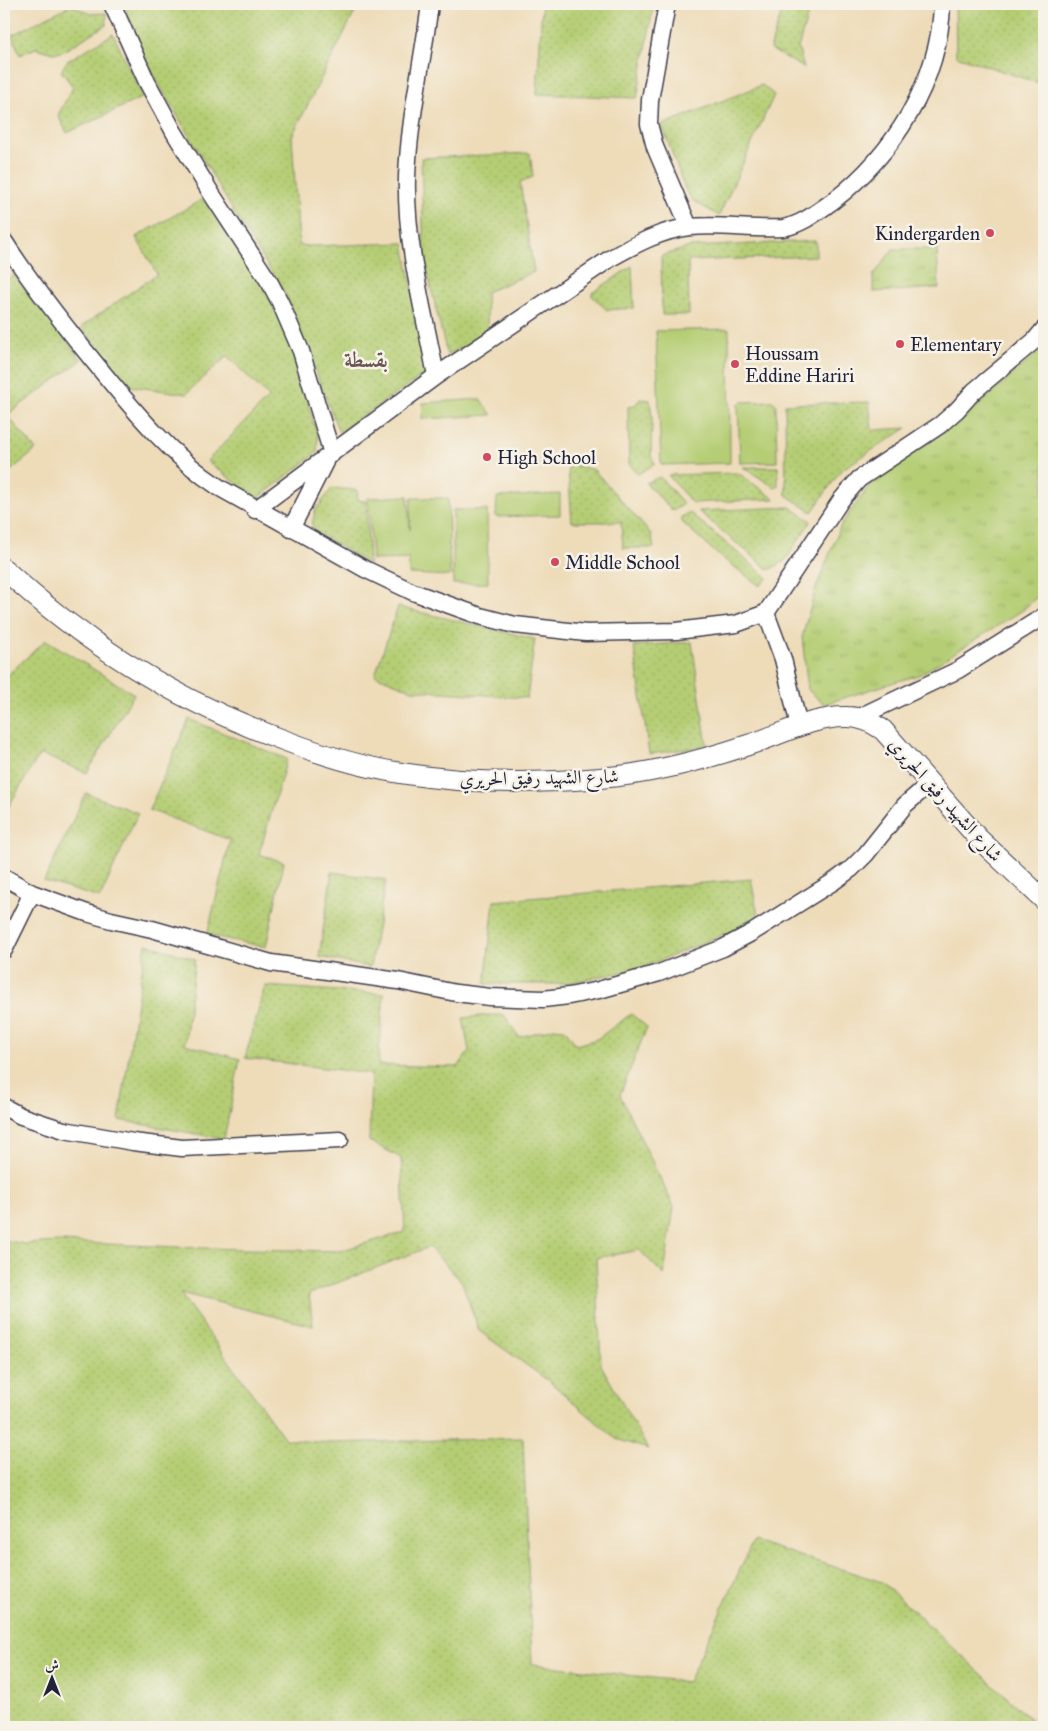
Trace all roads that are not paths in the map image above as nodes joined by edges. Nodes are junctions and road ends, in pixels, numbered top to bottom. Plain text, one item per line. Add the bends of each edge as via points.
1 (112, 4) edge
2 (430, 4) edge
3 (667, 4) edge
4 (942, 4) edge
5 (689, 227) junction
6 (4, 241) edge
7 (1044, 328) edge
8 (436, 376) junction
9 (329, 456) junction
10 (256, 510) junction
11 (290, 529) junction
12 (4, 569) edge
13 (766, 613) junction
14 (1044, 616) edge
15 (857, 718) junction
16 (799, 726) junction
17 (929, 784) junction
18 (4, 877) edge
19 (32, 893) junction
20 (1044, 900) edge
21 (4, 950) edge
22 (4, 1107) edge
23 (340, 1140) dead end

1 - 9 street via 147,82 170,123 210,193 280,302 301,351
2 - 8 street via 407,178 410,235
3 - 5 street via 650,100 649,124
4 - 5 street via 938,43 915,103 889,146 844,193 793,226 764,229
5 - 8 street via 651,237 611,258
6 - 10 street via 57,317 150,430 202,476
7 - 13 street via 1034,341 974,391 940,425 859,479 841,500
8 - 9 street
9 - 10 street
9 - 11 street
10 - 11 street
11 - 13 street via 413,592 515,625 586,633 666,631 736,624
12 - 16 street, شارع الشهيد رفيق الحريري via 86,638 179,694 267,734 379,769 490,781 571,780 642,774 696,762
13 - 16 street via 783,659
14 - 15 street via 958,670
15 - 16 street, شارع الشهيد رفيق الحريري via 837,718
15 - 17 street, شارع الشهيد رفيق الحريري via 883,730
17 - 19 street via 905,805 851,868 753,932 723,948 659,973 569,996 543,999 490,997 271,963 111,920
17 - 20 street, شارع الشهيد رفيق الحريري via 978,838
18 - 19 street
19 - 21 street
22 - 23 street via 64,1130 182,1148

